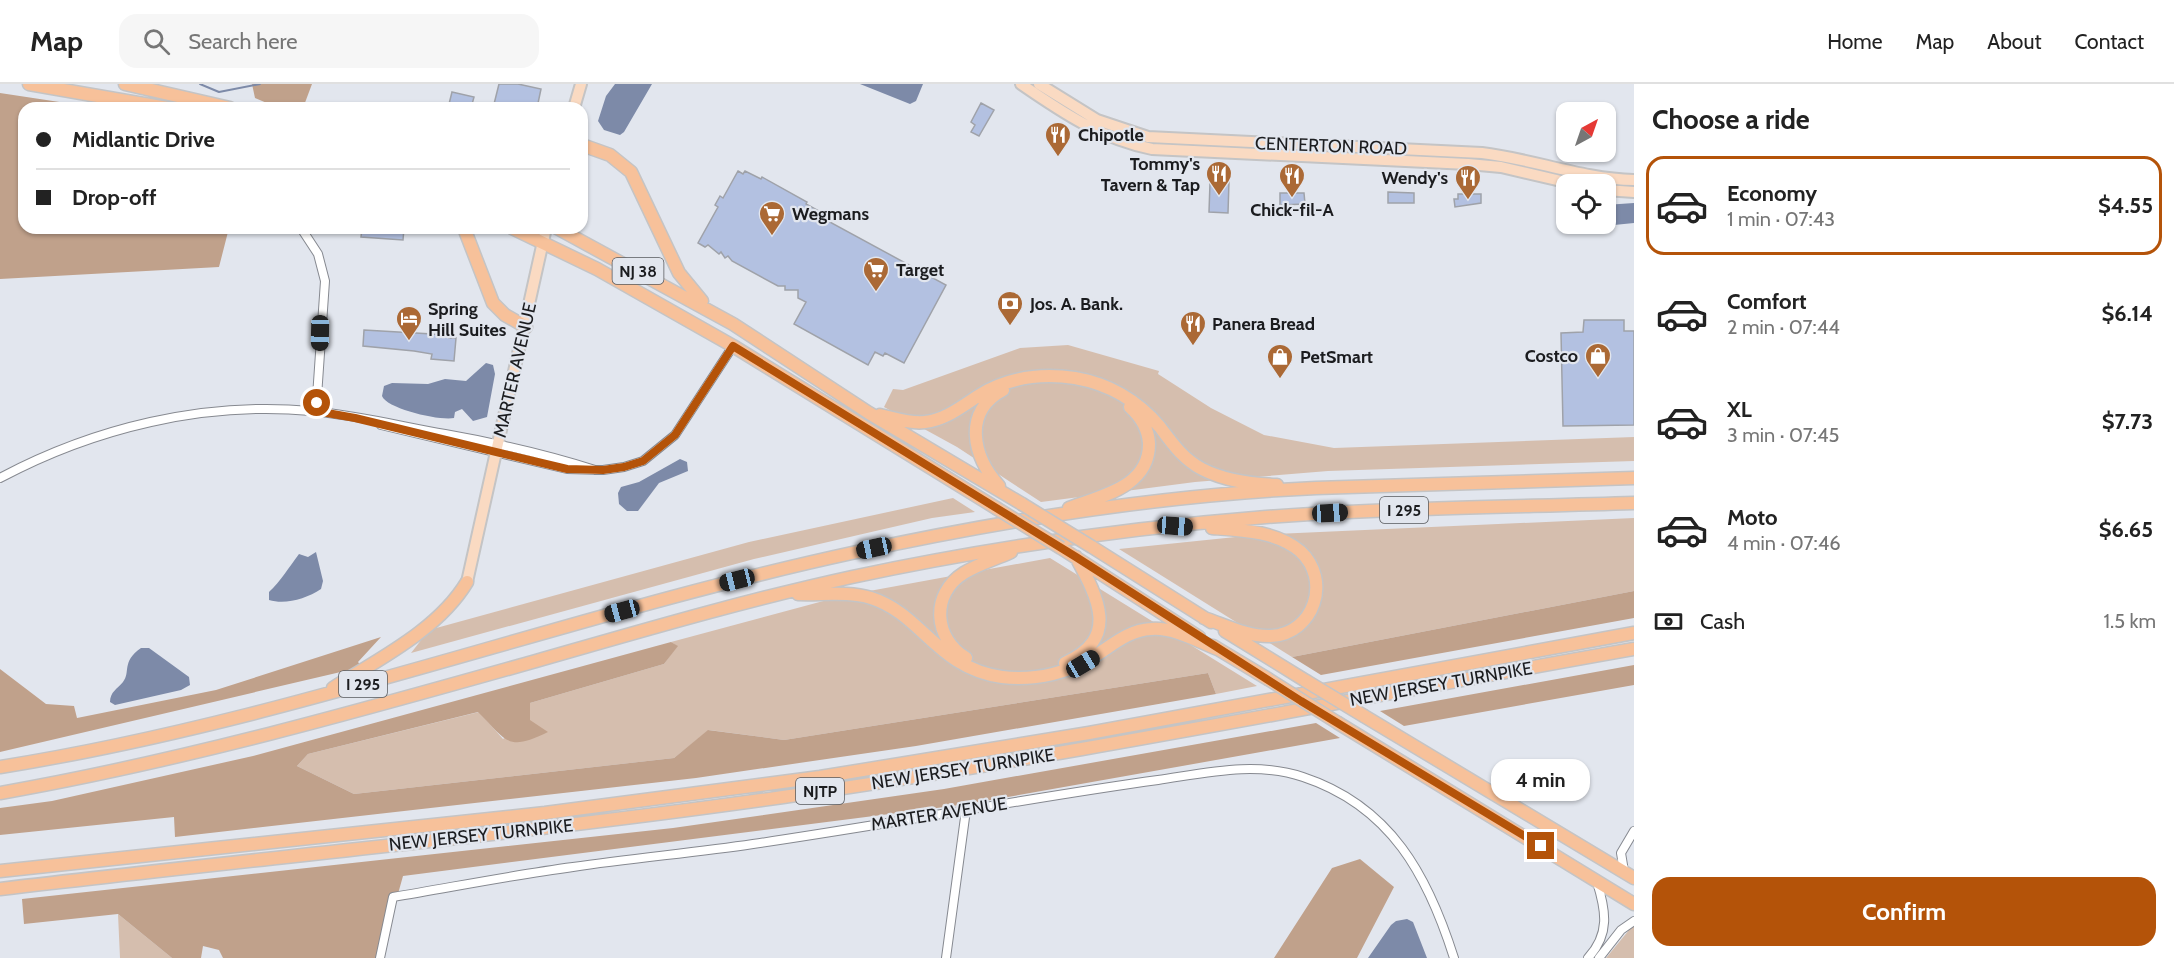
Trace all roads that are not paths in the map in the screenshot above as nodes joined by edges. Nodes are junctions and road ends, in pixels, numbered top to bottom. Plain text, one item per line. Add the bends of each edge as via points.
1 (29, 84) edge
2 (124, 84) edge
3 (581, 84) edge
4 (1021, 84) edge
5 (1039, 84) edge
6 (132, 102) edge
7 (204, 102) edge
8 (576, 102) edge
9 (588, 147) edge
10 (1501, 166) junction
11 (1554, 166) junction
12 (1556, 180) edge
13 (1634, 180) edge
14 (1616, 191) edge
15 (1634, 192) edge
16 (306, 234) edge
17 (466, 234) edge
18 (525, 234) edge
19 (545, 234) edge
20 (568, 234) edge
21 (543, 242) junction
22 (715, 313) junction
23 (526, 327) junction
24 (733, 346) junction
25 (316, 411) junction
26 (869, 413) junction
27 (497, 448) junction
28 (0, 478) edge
29 (1634, 478) edge
30 (1314, 488) junction
31 (1018, 501) junction
32 (1634, 503) edge
33 (1045, 516) junction
34 (1175, 526) junction
35 (1030, 544) junction
36 (1076, 557) junction
37 (467, 582) joint
38 (782, 594) junction
39 (1204, 618) junction
40 (1634, 633) edge
41 (1634, 649) edge
42 (1220, 650) junction
43 (322, 695) junction
44 (0, 767) edge
45 (0, 793) edge
46 (966, 810) junction
47 (1634, 831) edge
48 (0, 871) edge
49 (1630, 875) edge
50 (1596, 881) junction
51 (0, 889) edge
52 (1634, 904) edge
53 (1634, 921) edge
54 (380, 958) edge
55 (946, 958) edge
56 (1454, 958) edge
57 (1588, 958) edge
58 (1599, 958) edge

1 - 6 highway
2 - 7 highway
3 - 8 main road
4 - 10 main road, CENTERTON ROAD via 1095,131 1152,149
5 - 11 main road, CENTERTON ROAD via 1097,120 1148,137 1482,153
9 - 22 highway via 627,167 679,273
10 - 11 main road via 1514,164 1546,171
10 - 12 main road, CENTERTON ROAD
11 - 13 main road, CENTERTON ROAD
14 - 15 main road
16 - 25 street via 318,254 325,281
17 - 23 highway via 493,303 504,315
18 - 21 highway, NJ 38
19 - 21 main road, MARTER AVENUE
20 - 22 highway, NJ 38
21 - 23 main road, MARTER AVENUE
21 - 24 highway, NJ 38
22 - 26 highway, NJ 38
23 - 27 main road, MARTER AVENUE
24 - 27 street via 675,435 643,461 595,470
24 - 36 highway, NJ 38, bridge
25 - 27 street via 396,423
25 - 28 street via 243,411 155,421 73,444
26 - 30 highway via 926,422 1012,380 1038,376 1076,378 1131,399 1201,469 1243,482
26 - 31 highway, NJ 38
27 - 37 main road, MARTER AVENUE
29 - 30 highway, I 295
30 - 33 highway, I 295
31 - 33 highway via 1001,488 984,466 975,441 978,416 993,395 1018,385 1049,382 1099,390 1126,404 1137,413 1148,436 1146,462 1140,473 1120,489
31 - 39 highway, NJ 38, bridge
32 - 34 highway, I 295 via 1368,512
33 - 43 highway, I 295 via 752,576
34 - 35 highway, I 295
34 - 39 highway via 1245,530 1275,538 1299,551 1314,572 1317,584 1313,606 1308,617 1290,632 1256,635
35 - 36 highway via 964,573 946,591 939,612 944,636 950,646 972,662 1002,669 1033,670 1062,665 1084,652 1098,633 1100,609
35 - 38 highway, I 295
36 - 42 highway, NJ 38
37 - 43 highway via 457,599 433,621
38 - 42 highway via 870,598 899,613 955,660 974,670 1003,677 1035,677 1068,670 1124,637 1152,628
38 - 45 highway, I 295 via 248,740
39 - 49 highway, NJ 38, bridge
40 - 48 highway, NEW JERSEY TURNPIKE / NJTP via 1089,733 820,777 545,813
41 - 51 highway, NEW JERSEY TURNPIKE / NJTP via 1061,753 784,797
42 - 50 highway, NJ 38, bridge
43 - 44 highway, I 295 via 165,735
46 - 54 street, MARTER AVENUE via 393,897
46 - 55 street
46 - 56 street, MARTER AVENUE via 1246,768 1300,776 1356,805 1399,844 1429,888
47 - 49 street via 1621,853
50 - 52 highway, NJ 38
50 - 57 street via 1604,905 1605,926 1598,946
53 - 58 street via 1621,930

